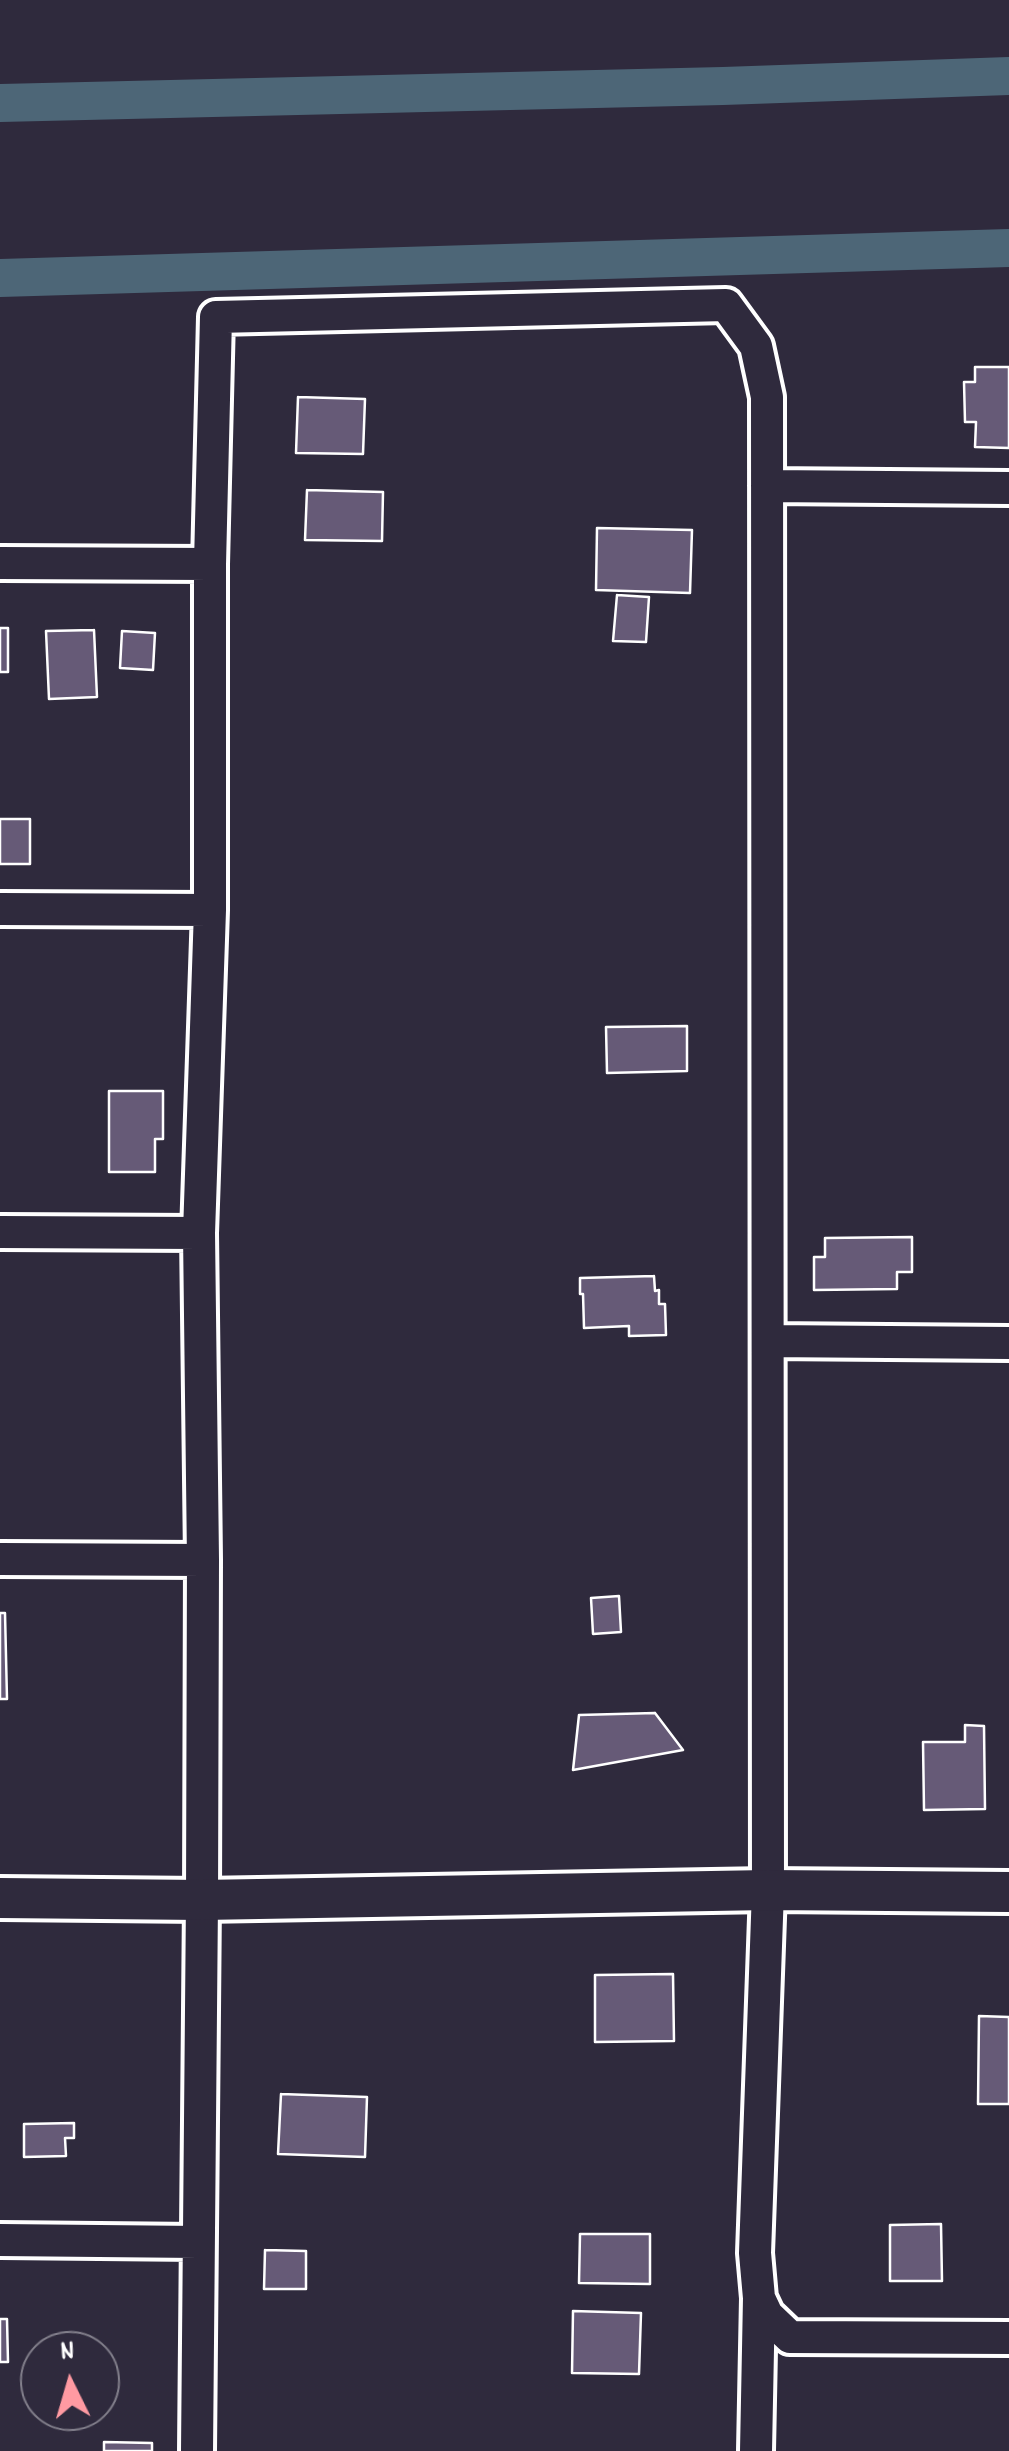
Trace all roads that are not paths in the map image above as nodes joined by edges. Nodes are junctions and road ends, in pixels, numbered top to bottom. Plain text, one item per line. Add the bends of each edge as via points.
1 (766, 486) junction
2 (1009, 488) edge
3 (0, 563) edge
4 (210, 564) junction
5 (0, 910) edge
6 (210, 910) junction
7 (0, 1232) edge
8 (199, 1233) junction
9 (768, 1341) junction
10 (1009, 1343) edge
11 (0, 1559) edge
12 (203, 1560) junction
13 (768, 1890) junction
14 (1009, 1892) edge
15 (0, 1898) edge
16 (202, 1900) junction
17 (0, 2240) edge
18 (198, 2242) junction
19 (759, 2298) junction
20 (1009, 2338) edge
21 (197, 2451) edge
22 (756, 2451) edge

1 - 2 street
1 - 4 street via 766,397 756,346 726,304 216,318
1 - 9 street
3 - 4 street
4 - 6 street
5 - 6 street
6 - 8 street
7 - 8 street
8 - 12 street
9 - 10 street
9 - 13 street
11 - 12 street
12 - 16 street
13 - 14 street
13 - 16 street
13 - 19 street
15 - 16 street
16 - 18 street
17 - 18 street
18 - 21 street
19 - 20 street via 790,2336
19 - 22 street

